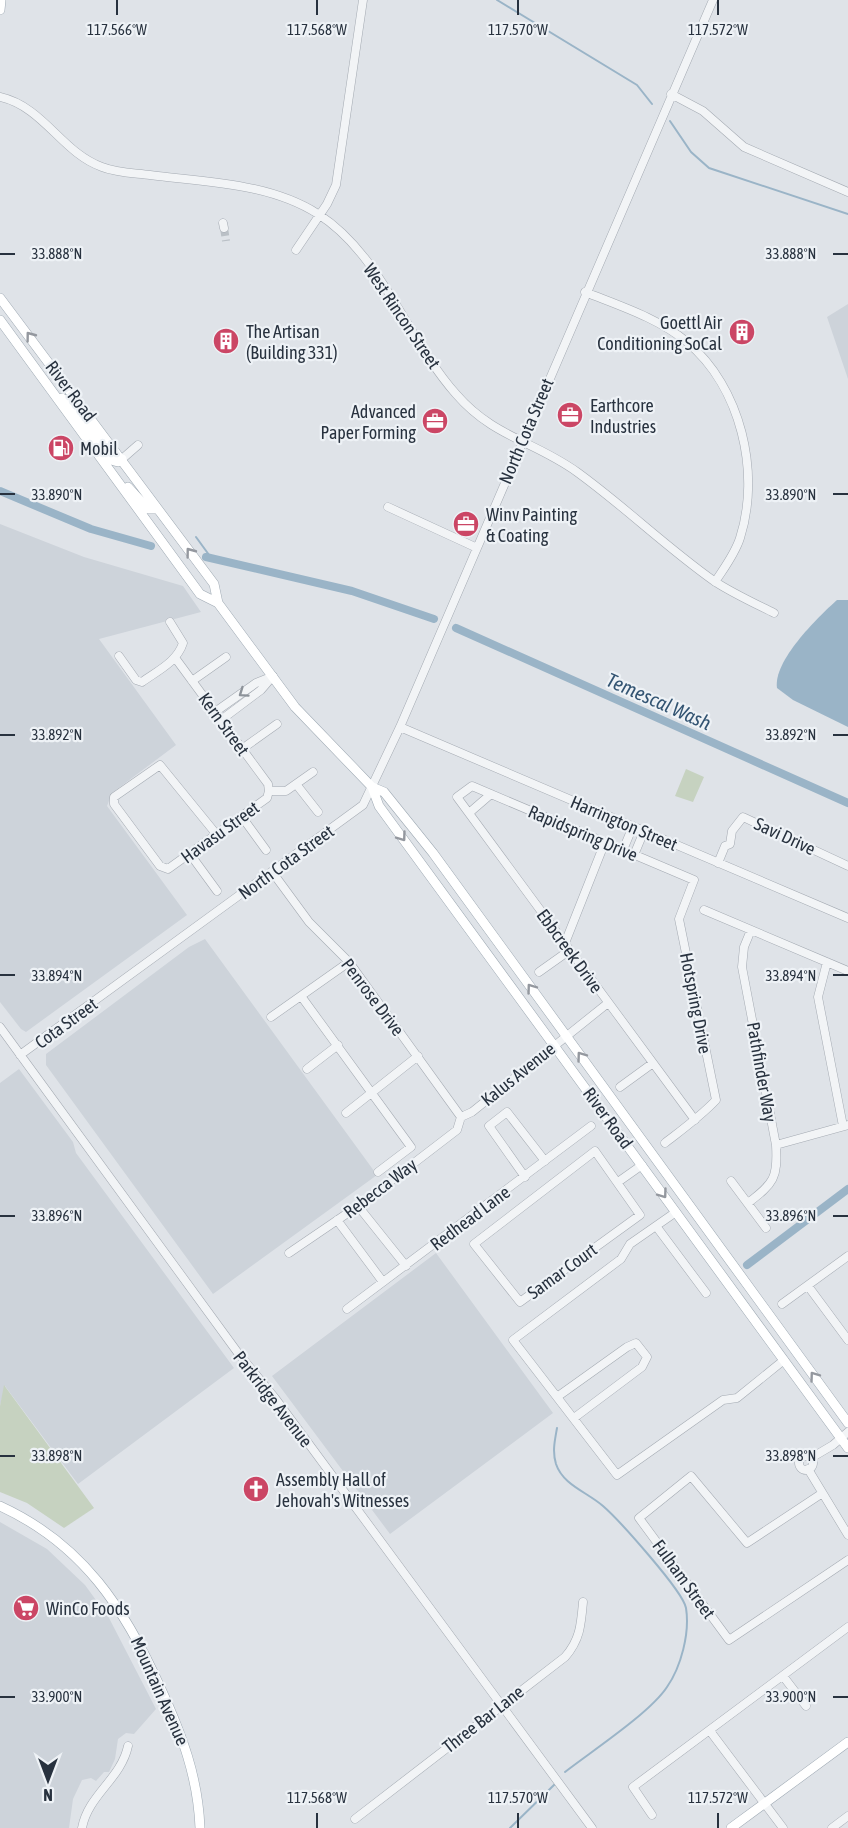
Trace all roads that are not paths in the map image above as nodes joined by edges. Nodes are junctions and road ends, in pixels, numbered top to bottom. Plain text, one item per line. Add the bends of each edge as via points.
1 (1, 0) edge
2 (363, 0) edge
3 (713, 0) edge
4 (0, 10) edge
5 (672, 94) junction
6 (0, 97) edge
7 (848, 192) edge
8 (320, 215) junction
9 (296, 250) dead end
10 (585, 292) junction
11 (2, 299) edge
12 (0, 320) edge
13 (57, 396) junction
14 (522, 442) junction
15 (138, 445) dead end
16 (122, 459) junction
17 (121, 483) junction
18 (388, 507) dead end
19 (157, 509) junction
20 (475, 548) junction
21 (715, 582) junction
22 (218, 603) junction
23 (774, 613) dead end
24 (170, 622) dead end
25 (119, 656) dead end
26 (226, 657) dead end
27 (176, 658) junction
28 (273, 676) junction
29 (192, 681) junction
30 (215, 712) junction
31 (221, 720) junction
32 (277, 724) dead end
33 (400, 727) junction
34 (242, 749) junction
35 (313, 772) dead end
36 (296, 784) junction
37 (472, 786) joint
38 (372, 787) junction
39 (269, 791) junction
40 (490, 794) junction
41 (318, 812) dead end
42 (469, 813) junction
43 (242, 817) junction
44 (633, 826) junction
45 (644, 831) junction
46 (217, 835) junction
47 (604, 842) junction
48 (267, 850) dead end
49 (623, 850) junction
50 (190, 854) junction
51 (634, 855) junction
52 (718, 863) junction
53 (848, 866) edge
54 (273, 873) junction
55 (694, 880) joint
56 (217, 891) dead end
57 (704, 910) dead end
58 (848, 918) edge
59 (198, 927) joint
60 (751, 930) junction
61 (568, 946) junction
62 (349, 962) junction
63 (827, 962) junction
64 (848, 971) edge
65 (539, 972) dead end
66 (302, 996) junction
67 (608, 1003) junction
68 (271, 1017) dead end
69 (0, 1027) edge
70 (565, 1036) junction
71 (554, 1045) junction
72 (338, 1046) junction
73 (20, 1055) junction
74 (418, 1056) junction
75 (653, 1063) junction
76 (307, 1069) dead end
77 (620, 1087) dead end
78 (373, 1092) junction
79 (346, 1113) dead end
80 (461, 1116) junction
81 (695, 1120) junction
82 (845, 1125) edge
83 (591, 1126) dead end
84 (665, 1143) dead end
85 (776, 1145) junction
86 (546, 1161) junction
87 (642, 1165) junction
88 (378, 1172) dead end
89 (525, 1177) junction
90 (731, 1181) dead end
91 (618, 1182) junction
92 (748, 1203) junction
93 (358, 1206) junction
94 (676, 1212) junction
95 (337, 1220) junction
96 (656, 1226) junction
97 (766, 1228) dead end
98 (289, 1253) dead end
99 (848, 1256) edge
100 (406, 1266) junction
101 (383, 1282) junction
102 (808, 1286) junction
103 (706, 1293) dead end
104 (782, 1304) dead end
105 (347, 1309) dead end
106 (848, 1340) edge
107 (784, 1360) junction
108 (557, 1397) junction
109 (574, 1418) junction
110 (848, 1423) edge
111 (845, 1436) edge
112 (848, 1448) edge
113 (821, 1494) junction
114 (0, 1506) edge
115 (848, 1535) edge
116 (848, 1560) edge
117 (583, 1602) dead end
118 (848, 1627) edge
119 (783, 1676) junction
120 (499, 1706) junction
121 (806, 1706) dead end
122 (710, 1731) junction
123 (848, 1742) edge
124 (128, 1746) dead end
125 (765, 1804) junction
126 (652, 1815) dead end
127 (848, 1816) edge
128 (355, 1819) dead end
129 (82, 1828) edge
130 (200, 1828) edge
131 (592, 1828) edge
132 (731, 1828) edge
133 (783, 1828) edge
134 (832, 1828) edge

1 - 4 main road
2 - 8 street via 342,157 336,185
3 - 5 street, North Cota Street
5 - 7 street via 703,111 744,147
5 - 10 street, North Cota Street
6 - 8 street, West Rincon Street via 31,110 70,148 100,167 267,192 295,200
8 - 9 street
8 - 14 street, West Rincon Street via 355,246 456,394 481,418
10 - 14 street, North Cota Street
10 - 21 street via 673,332 706,362 728,395 741,433 750,488 740,538
16 -> 11 main road, River Road
12 - 13 main road, River Road
13 - 16 main road via 71,405 114,461
13 - 17 main road, River Road
14 - 20 street, North Cota Street
14 - 21 street, West Rincon Street via 576,471
15 - 16 street
16 - 19 main road, River Road
17 - 19 main road via 148,509
17 - 22 main road, River Road via 200,594
18 - 20 street
22 -> 19 main road, River Road via 214,584
20 - 33 street, North Cota Street
21 - 23 street, West Rincon Street
22 - 28 main road, River Road
24 - 27 street via 183,644
25 - 27 street via 136,680 142,682
26 - 29 street
27 - 29 street, Kern Street
28 -> 30 street via 256,683
28 - 31 street
28 - 38 main road, River Road via 315,731
29 - 30 street, Kern Street
30 - 31 street, Kern Street
31 - 34 street, Kern Street
32 - 34 street
33 - 38 street, North Cota Street
33 - 44 street, Harrington Street
34 - 39 street, Kern Street
35 - 36 street
36 - 39 street via 286,791
36 - 41 street
37 - 40 street, Rapidspring Drive
37 - 42 street, Ebbcreek Drive via 457,797
38 - 54 street, North Cota Street via 363,805
70 -> 38 main road, River Road via 432,853 384,792
38 -> 71 main road, River Road via 379,806
39 - 43 street, Havasu Street via 267,798
40 - 42 street
40 - 47 street, Rapidspring Drive
42 - 61 street, Ebbcreek Drive
43 - 46 street, Havasu Street
43 - 48 street
44 - 45 street, Harrington Street
44 - 49 street
45 - 51 street
45 - 52 street, Harrington Street
46 - 50 street, Havasu Street
46 - 50 street, Havasu Street via 160,765 114,797 114,804 160,866 168,869
47 - 49 street, Rapidspring Drive
47 - 61 street
49 - 51 street, Rapidspring Drive
50 - 56 street
51 - 55 street, Rapidspring Drive
52 - 53 street, Savi Drive via 724,842 743,817
52 - 58 street, Harrington Street
54 - 59 street, North Cota Street
54 - 62 street, Penrose Drive via 309,922
55 - 81 street, Hotspring Drive via 679,919 716,1100
57 - 60 street
59 - 73 street, Cota Street
60 - 63 street
60 - 85 street, Pathfinder Way via 742,967
61 - 65 street
61 - 67 street, Ebbcreek Drive
62 - 66 street
62 - 74 street, Penrose Drive
63 - 64 street
63 - 82 street via 818,997
66 - 68 street
66 - 72 street
67 - 70 street, Kalus Avenue
67 - 75 street, Ebbcreek Drive
69 - 73 street, Parkridge Avenue
70 - 71 street, Kalus Avenue
110 -> 70 main road, River Road
71 - 80 street, Kalus Avenue via 472,1112
71 - 87 main road, River Road
72 - 76 street
72 - 78 street
73 - 120 street, Parkridge Avenue
74 - 78 street
74 - 80 street, Penrose Drive
75 - 77 street
75 - 81 street, Ebbcreek Drive
78 - 79 street
78 - 88 street via 411,1147
80 - 93 street, Rebecca Way via 457,1130
81 - 84 street
82 - 85 street
83 - 86 street, Redhead Lane
85 - 92 street, Pathfinder Way via 777,1170 764,1191
86 - 89 street, Redhead Lane
86 - 89 street via 507,1112 489,1126
87 - 91 street
87 -> 94 main road, River Road
89 - 100 street, Redhead Lane
90 - 92 street
91 - 91 street, Samar Court via 595,1151 474,1244 520,1302 640,1215
92 - 97 street
93 - 95 street, Rebecca Way
93 - 100 street
94 - 96 street
94 - 107 main road, River Road
95 - 98 street, Rebecca Way
95 - 101 street
96 - 103 street
96 - 108 street via 630,1244 621,1259 513,1340
99 - 102 street
100 - 101 street, Redhead Lane
101 - 105 street, Redhead Lane
102 - 104 street
102 - 106 street
107 - 109 street via 737,1398 723,1400 617,1475
107 - 111 main road, River Road
108 - 109 street
108 - 109 street via 636,1343 647,1357 642,1367
111 - 112 main road, River Road
111 - 113 street via 811,1458 813,1465 808,1469
113 - 115 street
113 - 116 street, Fulham Street via 747,1543 691,1476 639,1518 729,1640
114 - 130 main road, Mountain Avenue via 38,1526 69,1551 97,1578 129,1622 188,1753 196,1780
117 - 120 street, Three Bar Lane via 575,1646
118 - 119 street
119 - 121 street
119 - 122 street
120 - 128 street, Three Bar Lane
120 - 131 street, Parkridge Avenue
122 - 125 street
122 - 126 street via 633,1787
123 - 125 main road
124 - 129 street via 120,1768 91,1803
125 - 132 main road
125 - 133 street
127 - 134 street

